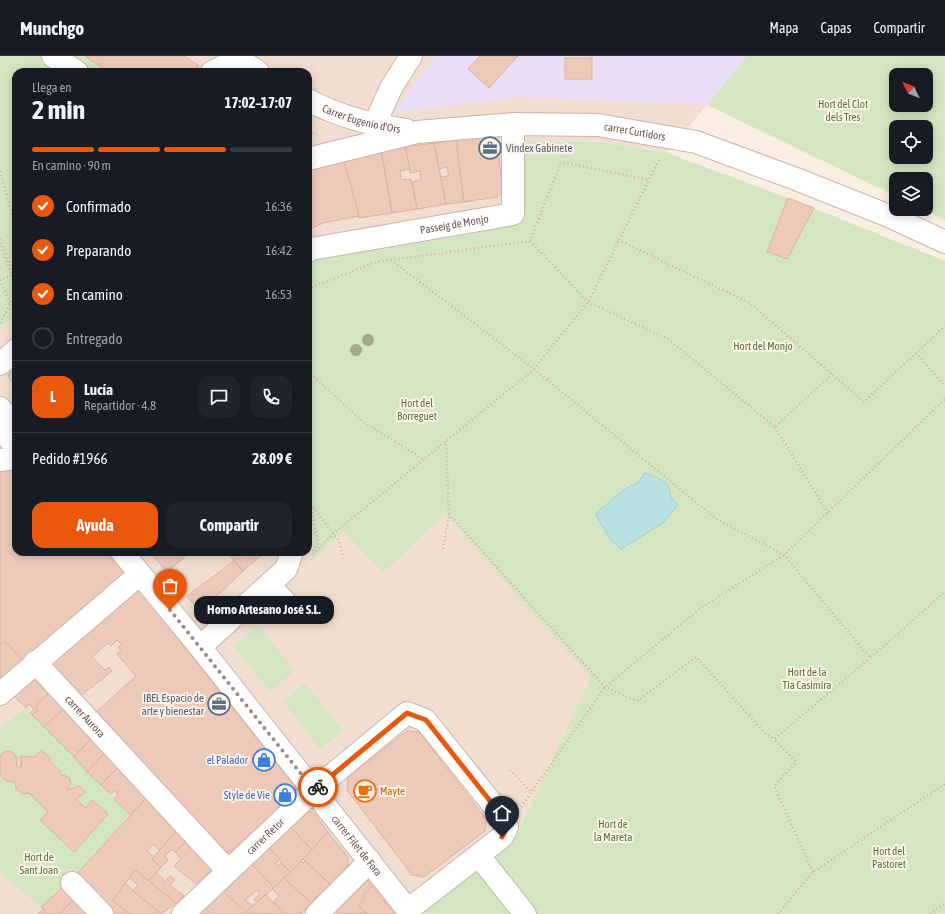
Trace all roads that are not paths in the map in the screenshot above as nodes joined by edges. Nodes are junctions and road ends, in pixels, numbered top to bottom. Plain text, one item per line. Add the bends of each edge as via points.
1 (411, 56) edge
2 (236, 57) edge
3 (218, 68) edge
4 (252, 68) edge
5 (312, 102) edge
6 (513, 124) junction
7 (374, 126) junction
8 (417, 132) junction
9 (312, 158) edge
10 (945, 242) edge
11 (312, 250) edge
12 (0, 408) edge
13 (12, 422) edge
14 (0, 429) edge
15 (12, 442) edge
16 (12, 458) edge
17 (0, 460) edge
18 (125, 556) edge
19 (291, 556) edge
20 (140, 574) junction
21 (269, 585) junction
22 (285, 602) dead end
23 (200, 647) junction
24 (35, 662) junction
25 (0, 694) edge
26 (314, 790) junction
27 (479, 856) junction
28 (370, 861) junction
29 (228, 871) junction
30 (72, 883) dead end
31 (410, 912) edge
32 (102, 914) edge
33 (183, 914) edge
34 (317, 914) edge
35 (525, 914) edge

1 - 7 street via 391,88
2 - 3 street
2 - 4 street
5 - 7 street, Carrer Eugenio d'Ors via 333,113
6 - 8 street, carrer Curtidors
6 - 10 street, carrer Curtidors via 598,125 696,142 889,216
6 - 11 street, Passeig de Monjo via 513,214
7 - 8 street, Carrer Eugenio d'Ors
8 - 9 street, carrer Curtidors
12 - 13 street
14 - 15 street
16 - 17 street
18 - 20 street, carrer Filet de Fora
19 - 21 street via 286,569
20 - 23 street, carrer Filet de Fora
20 - 24 street
21 - 22 street
21 - 23 street
23 - 26 street, carrer Filet de Fora
24 - 25 street
24 - 29 street, carrer Aurora
26 - 27 street, carrer Retor via 407,713 426,720 502,816 507,827 502,837
26 - 28 street, carrer Filet de Fora
26 - 29 street, carrer Retor
27 - 31 street
27 - 35 street
28 - 31 street, carrer Filet de Fora
28 - 34 street
29 - 33 street, carrer Retor
30 - 32 street

